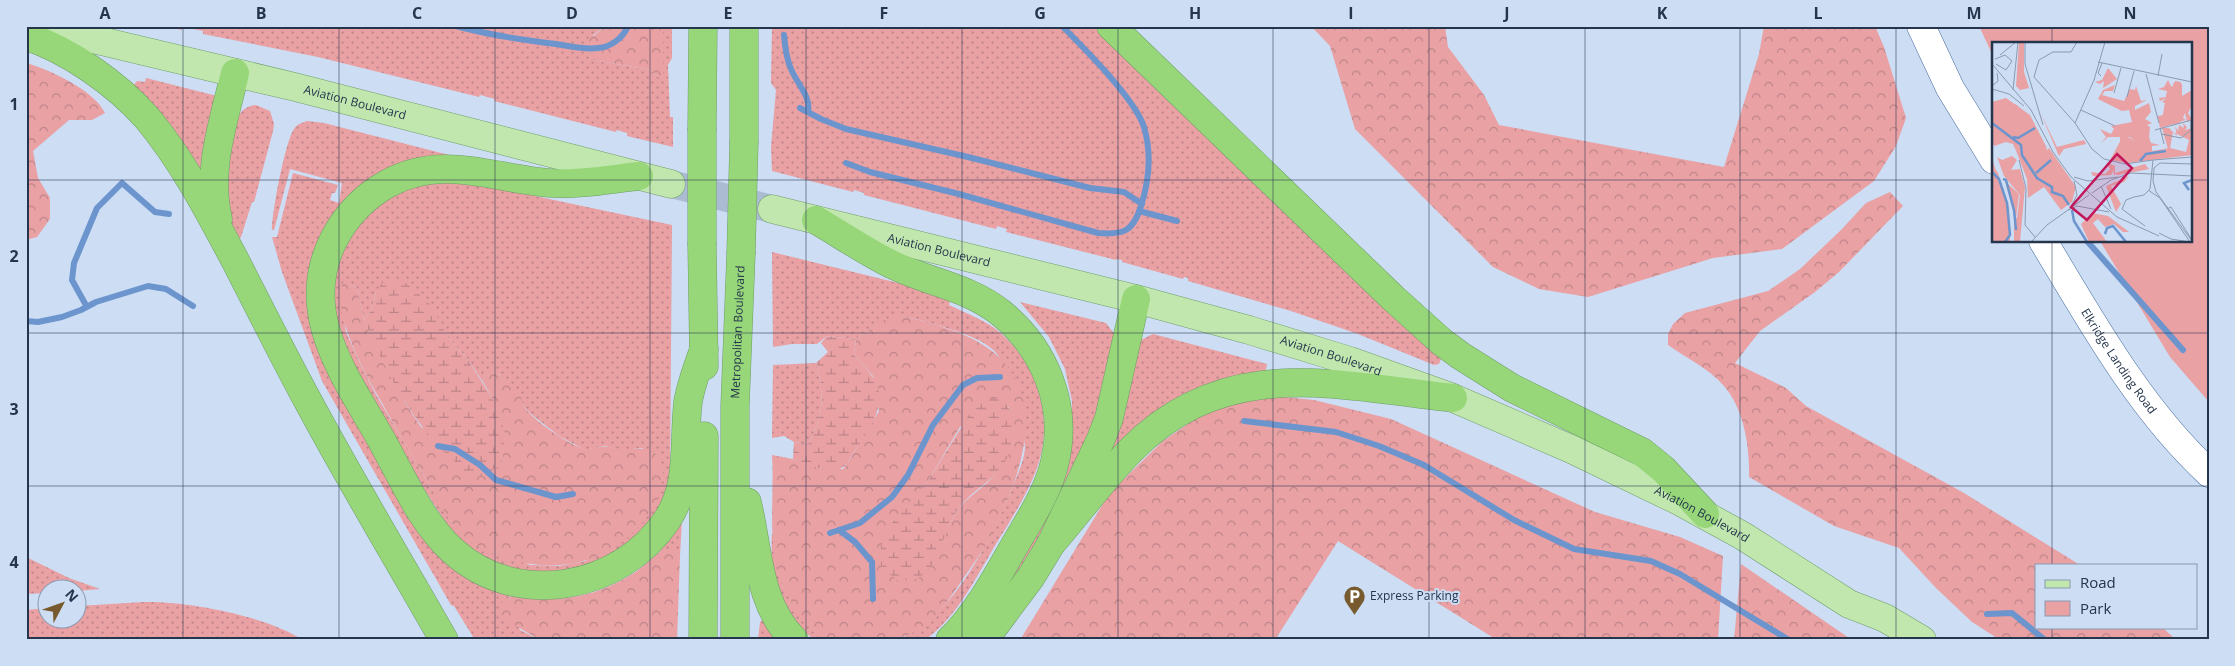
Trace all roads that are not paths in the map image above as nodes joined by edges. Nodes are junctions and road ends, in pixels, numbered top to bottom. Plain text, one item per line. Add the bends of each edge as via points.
1 (38, 26) edge
2 (703, 26) edge
3 (744, 26) edge
4 (1111, 26) edge
5 (1921, 26) edge
6 (26, 36) edge
7 (235, 73) junction
8 (1992, 157) edge
9 (639, 176) junction
10 (671, 184) tunnel mouth
11 (772, 209) tunnel mouth
12 (816, 220) junction
13 (2044, 242) edge
14 (227, 244) junction
15 (1136, 299) junction
16 (704, 349) junction
17 (1453, 398) junction
18 (735, 458) junction
19 (2209, 473) edge
20 (1705, 514) junction
21 (1051, 544) junction
22 (1849, 604) junction
23 (444, 640) edge
24 (703, 640) edge
25 (735, 640) edge
26 (794, 640) edge
27 (950, 640) edge
28 (984, 640) edge
29 (1884, 640) edge
30 (1922, 640) edge

1 - 7 main road, Aviation Boulevard
2 - 16 highway, bridge
3 - 18 highway, Metropolitan Boulevard, bridge
4 - 20 highway via 1442,342 1512,388 1642,452 1663,469
5 - 8 main road via 1950,88
6 - 14 highway via 47,43 79,61 137,107 175,158
7 - 9 main road, Aviation Boulevard
7 - 14 highway via 213,180 215,205
9 - 10 main road, Aviation Boulevard
9 - 16 highway via 555,183 471,170 440,169 415,173 388,184 351,213 331,245 320,290 326,335 431,527 454,552 473,566 525,585 563,585 599,575 635,555 661,528 669,517 685,470 688,400
11 - 12 main road, Aviation Boulevard
12 - 15 main road, Aviation Boulevard
12 - 27 highway via 890,264 960,290 1000,313 1037,353 1053,388 1058,425 1055,462 1049,480 1006,560 970,616
13 - 19 main road, Elkridge Landing Road via 2135,388 2156,416
14 - 23 highway via 310,405
15 - 17 main road, Aviation Boulevard via 1350,361
15 - 21 highway via 1109,418
16 - 24 highway
17 - 20 main road, Aviation Boulevard via 1618,470
17 - 21 highway via 1289,382 1222,393 1187,409 1146,437 1115,468
18 - 25 highway, Metropolitan Boulevard
18 - 26 highway via 760,577 773,612
20 - 22 main road, Aviation Boulevard
21 - 28 highway
22 - 29 main road, Aviation Boulevard
22 - 30 main road, Aviation Boulevard via 1885,618

